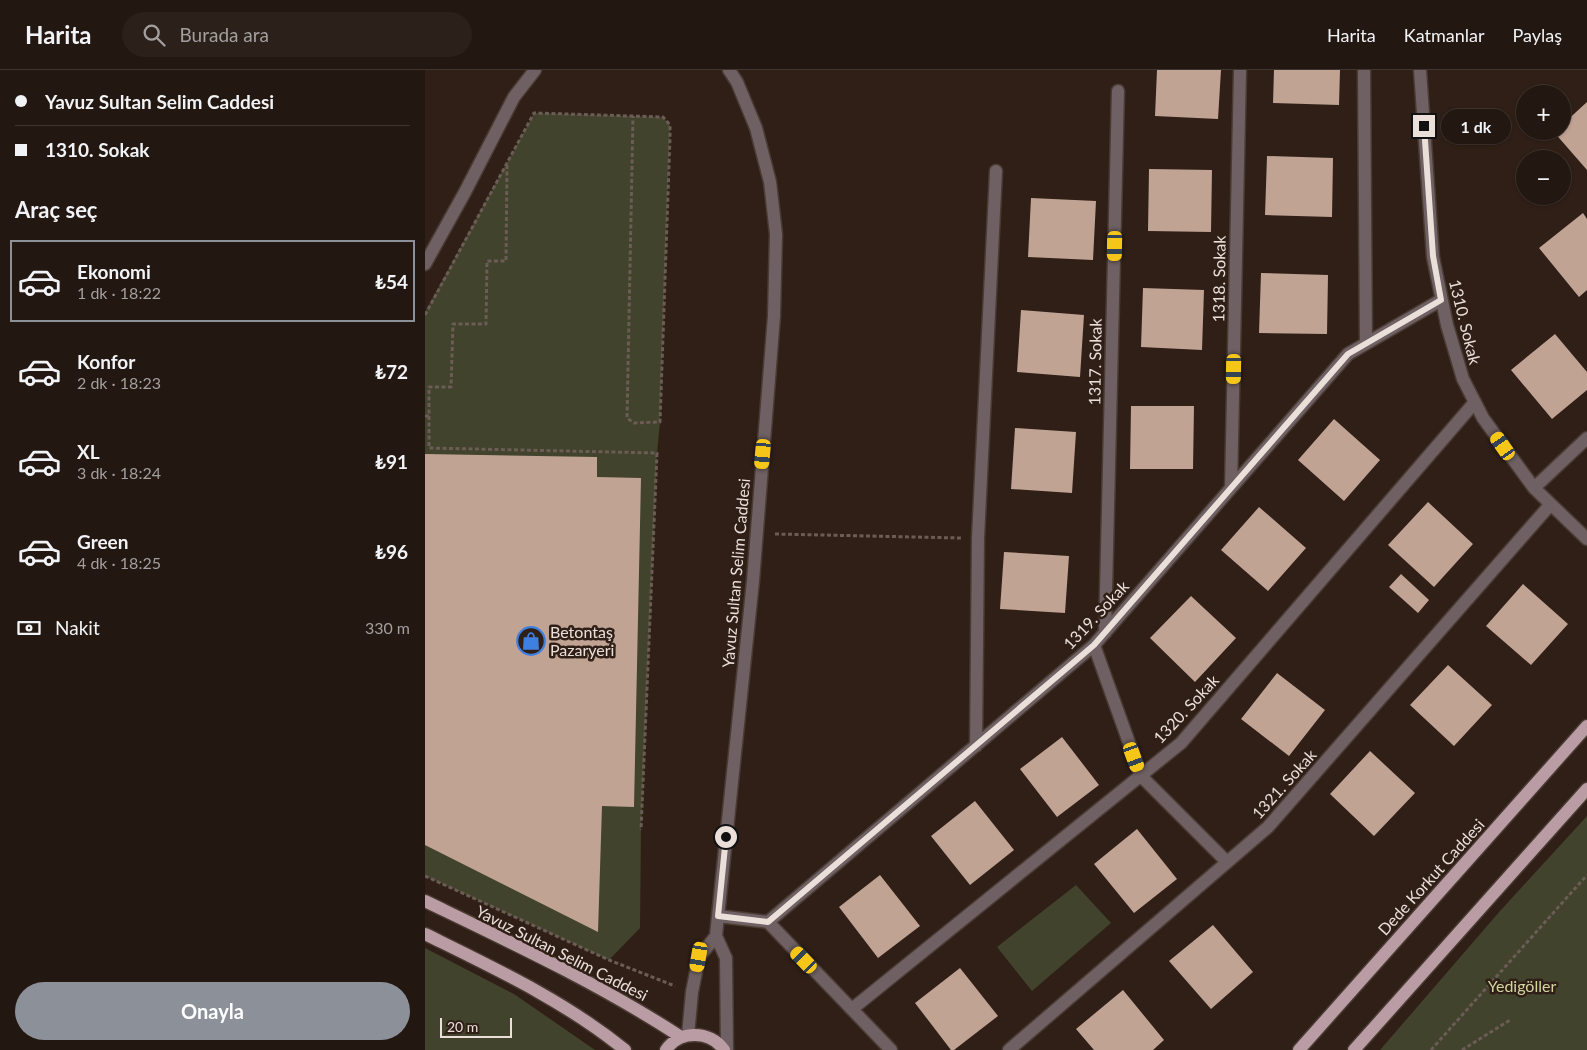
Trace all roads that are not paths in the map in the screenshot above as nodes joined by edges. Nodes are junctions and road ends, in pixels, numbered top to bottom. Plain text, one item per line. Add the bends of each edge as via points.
1 (535, 70) edge
2 (729, 70) edge
3 (1240, 70) edge
4 (1364, 70) edge
5 (1420, 70) edge
6 (1118, 92) dead end
7 (996, 171) dead end
8 (425, 264) edge
9 (1441, 300) junction
10 (1366, 342) junction
11 (1475, 402) junction
12 (1587, 438) edge
13 (1231, 488) junction
14 (1534, 488) junction
15 (1551, 505) junction
16 (1587, 539) edge
17 (1105, 633) junction
18 (1094, 645) junction
19 (1587, 726) edge
20 (976, 746) junction
21 (1141, 776) junction
22 (1587, 789) edge
23 (1227, 862) junction
24 (425, 901) edge
25 (718, 916) junction
26 (768, 922) junction
27 (425, 934) edge
28 (716, 936) junction
29 (852, 1009) junction
30 (684, 1036) junction
31 (625, 1050) edge
32 (666, 1050) edge
33 (725, 1050) edge
34 (891, 1050) edge
35 (1009, 1050) edge
36 (1299, 1050) edge
37 (1354, 1050) edge

1 - 8 street via 515,97
2 - 25 street, Yavuz Sultan Selim Caddesi via 756,128 770,182 776,234 774,316 757,534
3 - 13 street, 1318. Sokak
4 - 10 street
5 - 9 street, 1310. Sokak via 1433,256
6 - 17 street, 1317. Sokak
7 - 20 street via 978,538
9 - 10 street, 1319. Sokak
9 - 11 street, 1310. Sokak via 1463,379
10 - 13 street, 1319. Sokak via 1348,354
11 - 14 street, 1310. Sokak
11 - 21 street, 1320. Sokak via 1181,743
12 - 14 street
13 - 17 street, 1319. Sokak
14 - 15 street, 1310. Sokak
15 - 16 street, 1310. Sokak
15 - 23 street, 1321. Sokak via 1268,827
17 - 18 street, 1319. Sokak
18 - 20 street, 1319. Sokak
18 - 21 street
19 - 36 main road, Dede Korkut Caddesi
20 - 26 street, 1319. Sokak
21 - 23 street
21 - 29 street, 1320. Sokak
22 - 37 main road
23 - 35 street, 1321. Sokak
24 - 30 main road, Yavuz Sultan Selim Caddesi via 590,983
25 - 26 street
25 - 28 street, Yavuz Sultan Selim Caddesi
26 - 29 street
27 - 31 main road via 521,982 601,1031
28 - 30 street via 699,957
28 - 33 street, Yavuz Sultan Selim Caddesi via 726,958
29 - 34 street
30 - 32 main road
30 - 33 main road via 711,1038

